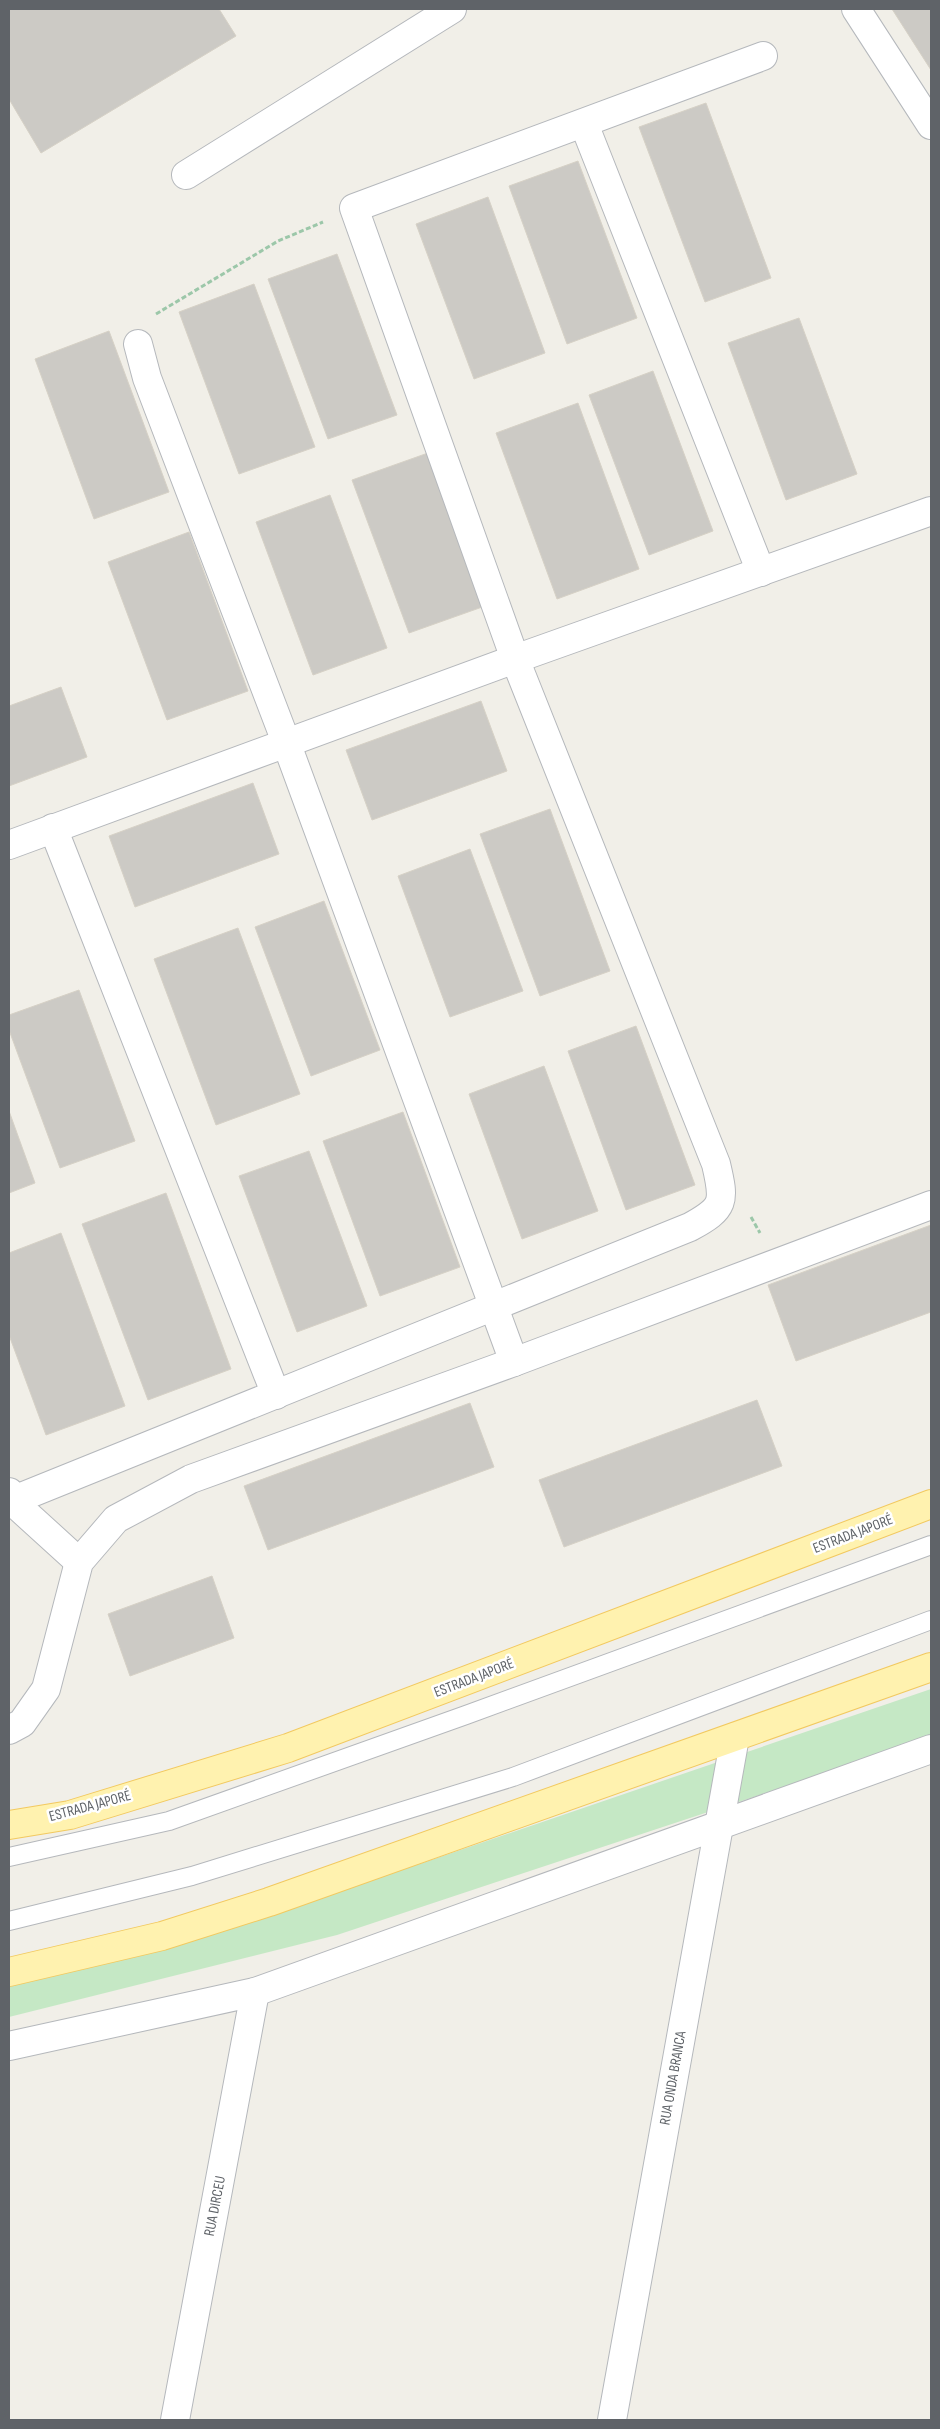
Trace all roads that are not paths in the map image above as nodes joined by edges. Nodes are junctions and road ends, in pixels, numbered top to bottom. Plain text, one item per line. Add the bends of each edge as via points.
1 (452, 9) edge
2 (856, 9) edge
3 (763, 56) dead end
4 (584, 124) junction
5 (931, 125) edge
6 (186, 175) dead end
7 (138, 344) road end
8 (931, 512) edge
9 (761, 572) junction
10 (516, 659) junction
11 (286, 742) junction
12 (53, 828) junction
13 (9, 845) edge
14 (931, 1205) edge
15 (493, 1306) junction
16 (514, 1362) junction
17 (276, 1395) junction
18 (10, 1499) edge
19 (931, 1504) edge
20 (931, 1545) edge
21 (79, 1562) junction
22 (931, 1620) edge
23 (931, 1667) edge
24 (9, 1730) edge
25 (735, 1737) junction
26 (931, 1749) edge
27 (719, 1824) junction
28 (9, 1825) edge
29 (9, 1857) edge
30 (9, 1921) edge
31 (9, 1972) edge
32 (255, 1992) junction
33 (9, 2046) edge
34 (175, 2420) edge
35 (612, 2420) edge

1 - 6 street
2 - 5 street
3 - 4 street
4 - 9 street
4 - 10 street via 354,208
7 - 11 street via 150,387
8 - 9 street
9 - 10 street
10 - 11 street
10 - 15 street via 716,1164 722,1189 713,1215 690,1227
11 - 12 street
11 - 15 street
12 - 13 street
12 - 17 street
14 - 16 street
15 - 16 street
15 - 17 street
16 - 21 street via 191,1479 116,1519
17 - 18 street
18 - 21 street
19 - 28 main road, ESTRADA JAPORÉ via 288,1748 70,1815
20 - 29 lane via 476,1712 169,1820
21 - 24 street via 46,1689 22,1724
22 - 30 lane via 513,1777 192,1876
23 - 25 main road
25 - 27 street, RUA ONDA BRANCA
25 - 31 main road via 269,1902 162,1936
26 - 27 street
27 - 32 street
27 - 35 street, RUA ONDA BRANCA
32 - 33 street
32 - 34 street, RUA DIRCEU

